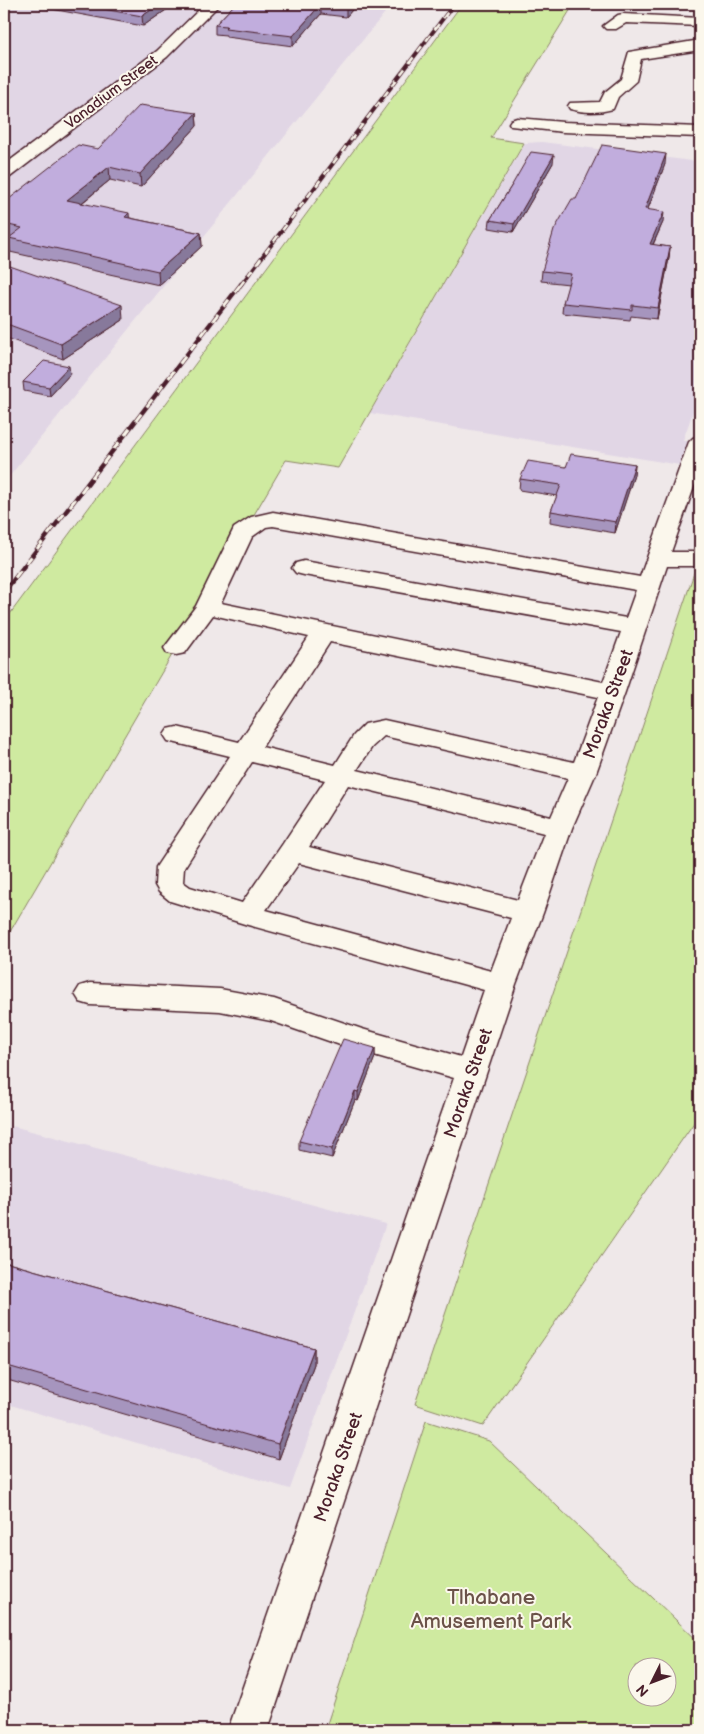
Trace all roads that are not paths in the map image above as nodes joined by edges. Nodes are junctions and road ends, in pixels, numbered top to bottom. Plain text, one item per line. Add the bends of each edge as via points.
1 (213, 4) edge
2 (700, 22) edge
3 (611, 26) dead end
4 (700, 45) edge
5 (682, 47) junction
6 (700, 52) edge
7 (576, 106) dead end
8 (517, 123) dead end
9 (700, 132) edge
10 (4, 173) edge
11 (700, 442) edge
12 (700, 559) edge
13 (304, 568) dead end
14 (653, 572) junction
15 (207, 607) junction
16 (635, 627) junction
17 (324, 633) junction
18 (176, 648) dead end
19 (613, 692) junction
20 (177, 735) dead end
21 (244, 752) junction
22 (583, 773) junction
23 (341, 776) junction
24 (559, 828) junction
25 (292, 852) junction
26 (529, 913) junction
27 (248, 915) junction
28 (501, 984) junction
29 (90, 994) dead end
30 (472, 1072) junction
31 (248, 1730) edge

1 - 10 street, Vanadium Street via 162,54
2 - 3 street via 623,18
4 - 5 street
5 - 6 street
5 - 7 street via 634,55 628,81 611,95 607,106
8 - 9 street via 578,129
11 - 14 street, Moraka Street
12 - 14 street
13 - 16 street
14 - 15 street via 273,519 254,524 242,533
14 - 16 street, Moraka Street
15 - 17 street
15 - 18 street
16 - 19 street, Moraka Street
17 - 19 street
17 - 21 street
19 - 22 street, Moraka Street
20 - 21 street
21 - 23 street
21 - 27 street via 170,867 168,880 180,894
22 - 23 street via 384,728 368,734
22 - 24 street, Moraka Street
23 - 24 street
23 - 25 street
24 - 26 street, Moraka Street
25 - 26 street
25 - 27 street
26 - 28 street, Moraka Street
27 - 28 street
28 - 30 street, Moraka Street
29 - 30 street via 220,1000 274,1010 357,1039
30 - 31 street, Moraka Street

